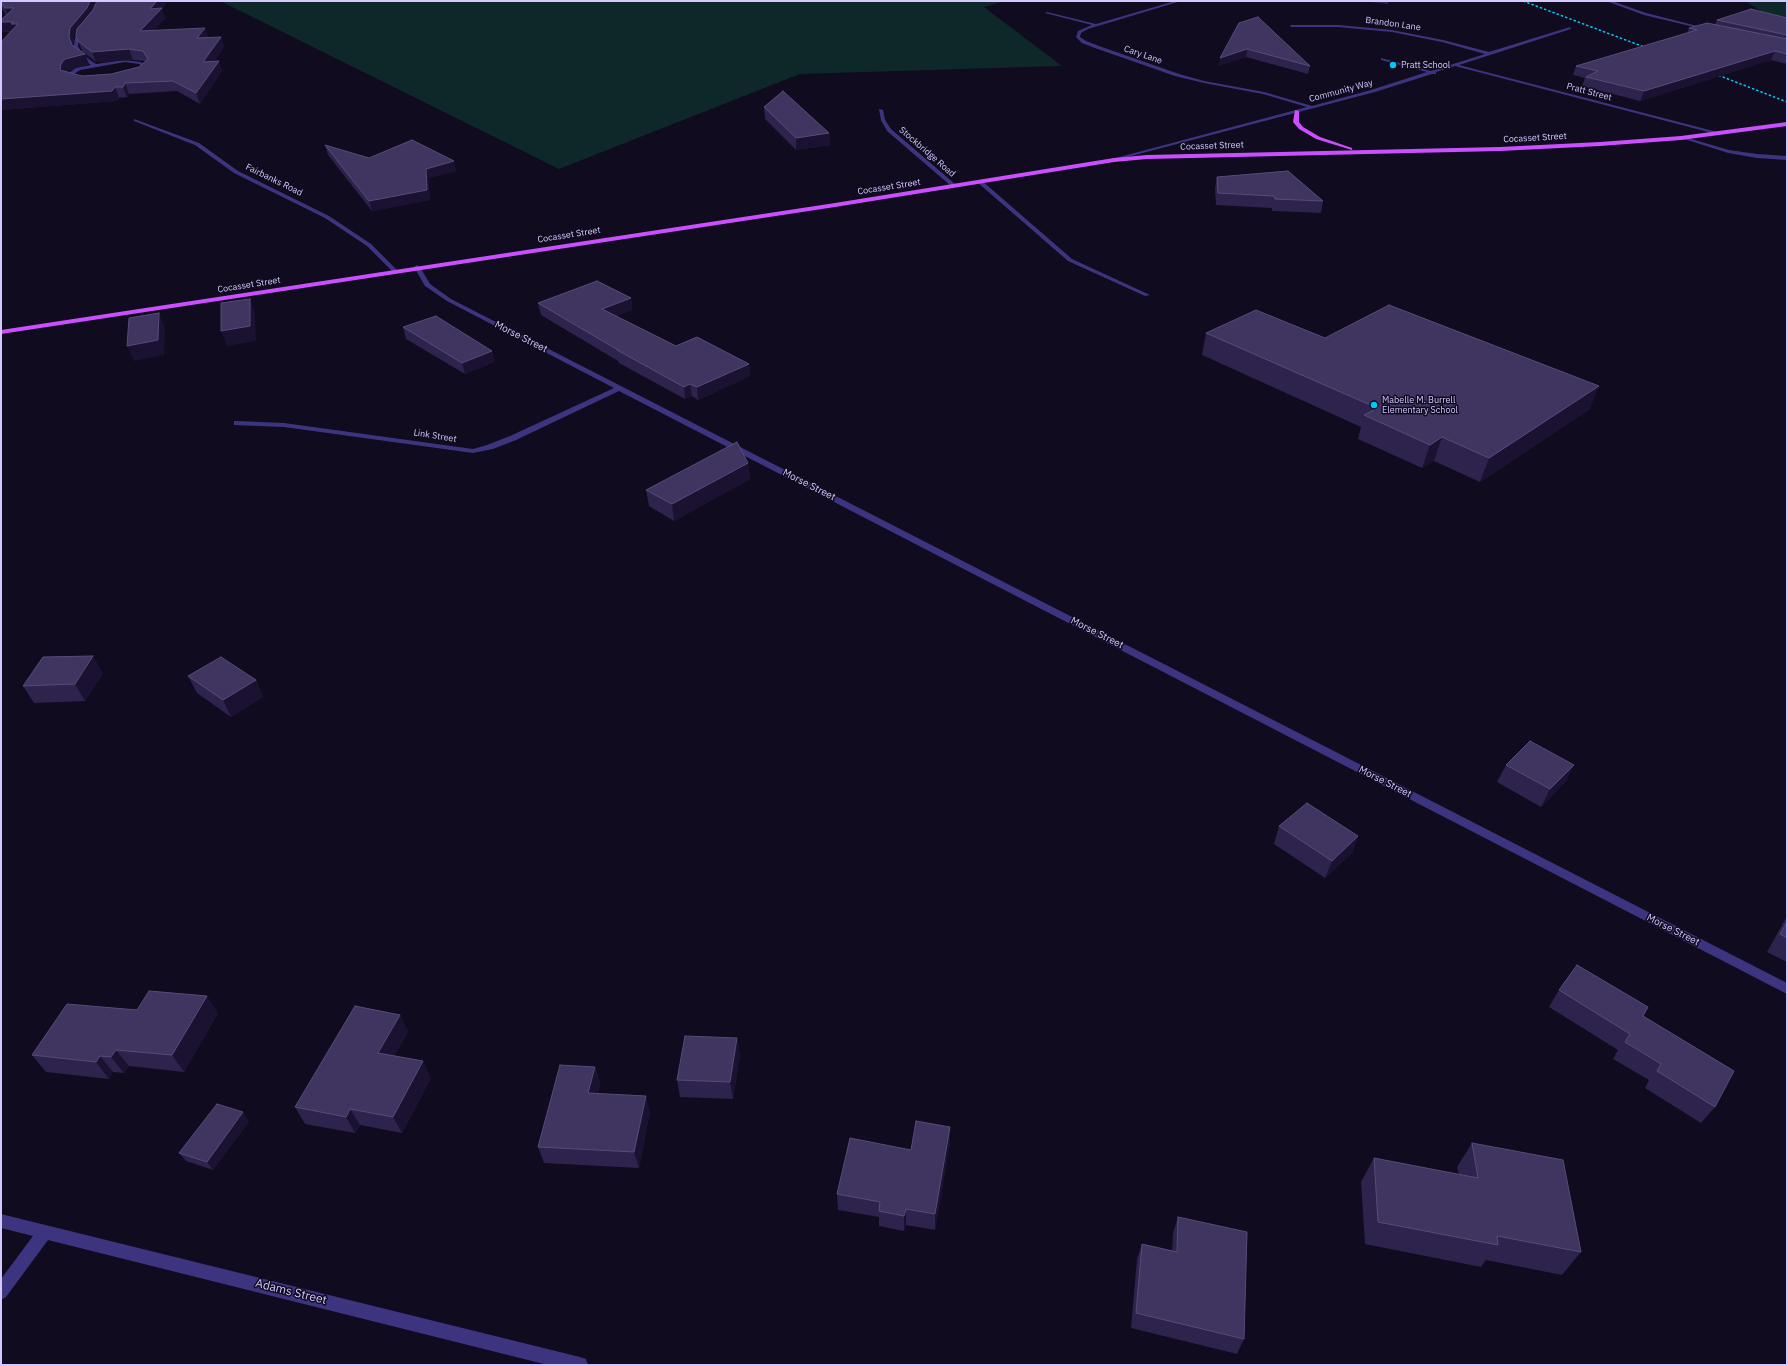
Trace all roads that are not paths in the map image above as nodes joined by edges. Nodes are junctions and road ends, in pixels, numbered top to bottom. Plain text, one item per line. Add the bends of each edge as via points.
1 (1179, 1) edge
2 (1608, 1) edge
3 (1156, 2) dead end
4 (1167, 5) junction
5 (1047, 13) dead end
6 (1095, 25) junction
7 (1291, 26) dead end
8 (86, 27) edge
9 (1570, 28) dead end
10 (1714, 31) edge
11 (1490, 54) junction
12 (1383, 59) dead end
13 (95, 65) junction
14 (1456, 65) junction
15 (1434, 73) junction
16 (141, 75) edge
17 (78, 83) edge
18 (1312, 107) junction
19 (881, 110) dead end
20 (1297, 111) junction
21 (136, 120) dead end
22 (1787, 124) edge
23 (1718, 134) junction
24 (1683, 137) junction
25 (1357, 152) junction
26 (1787, 158) edge
27 (1114, 160) junction
28 (979, 181) junction
29 (953, 185) junction
30 (417, 267) junction
31 (395, 271) junction
32 (1147, 295) dead end
33 (1, 332) edge
34 (619, 388) junction
35 (236, 423) dead end
36 (1787, 989) edge
37 (1, 1220) edge
38 (46, 1230) junction
39 (1, 1292) edge
40 (580, 1365) edge

1 - 4 street, Cary Lane
2 - 10 street via 1645,14
3 - 4 street
4 - 6 street, Cary Lane
5 - 6 street
6 - 18 street, Cary Lane via 1079,32 1080,40 1177,75 1264,93
7 - 11 street, Brandon Lane via 1344,26 1392,30
8 - 13 street via 77,38 76,46 79,53
9 - 11 street, Community Way
11 - 14 street, Community Way
12 - 15 street
13 - 16 street via 115,62 140,63 148,66 146,72
13 - 17 street via 78,69 68,75 68,80
14 - 15 street, Community Way
14 - 23 street, Pratt Street
15 - 18 street, Community Way
18 - 20 street, Community Way
19 - 29 street, Stockbridge Road via 889,130
20 - 25 main road via 1296,122 1301,128 1318,138
20 - 27 street, Community Way
21 - 31 street, Fairbanks Road via 197,144 236,172 327,217 369,245
22 - 23 main road, Cocasset Street
23 - 24 main road, Cocasset Street
24 - 25 main road, Cocasset Street via 1500,149
24 - 26 street via 1757,156
25 - 27 main road, Cocasset Street
27 - 28 main road, Cocasset Street
28 - 29 main road, Cocasset Street
28 - 32 street via 1070,260
29 - 30 main road, Cocasset Street
30 - 31 main road, Cocasset Street
30 - 34 street, Morse Street via 424,282 440,295
31 - 33 main road, Cocasset Street
34 - 35 street, Link Street via 513,438 490,447 473,450 284,425
34 - 36 street, Morse Street
37 - 38 street, Adams Street
38 - 39 street
38 - 40 street, Adams Street

